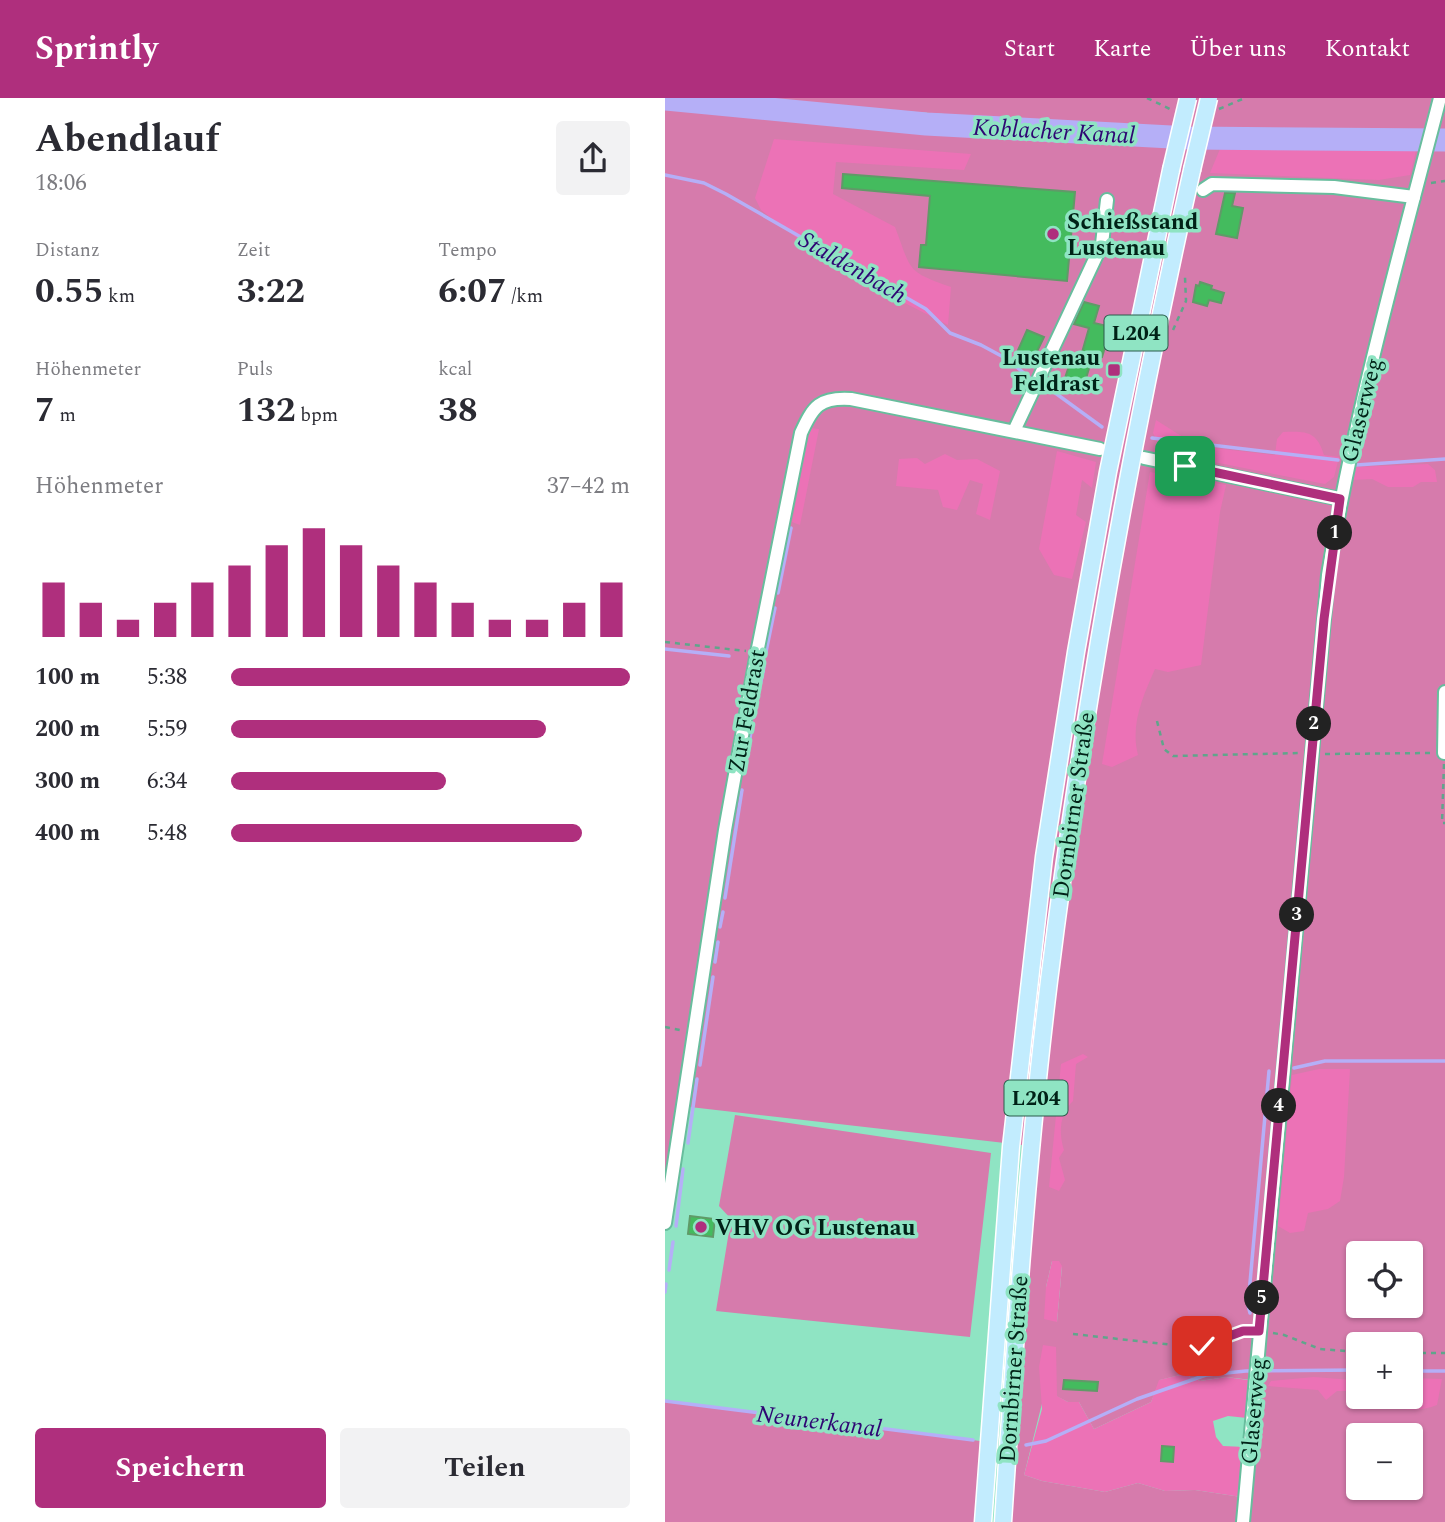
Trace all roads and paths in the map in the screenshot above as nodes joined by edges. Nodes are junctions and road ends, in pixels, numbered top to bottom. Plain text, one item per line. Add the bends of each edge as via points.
1 (1188, 98) edge
2 (1209, 98) edge
3 (1440, 98) edge
4 (1203, 190) dead end
5 (1414, 197) junction
6 (1107, 200) dead end
7 (1184, 275) dead end
8 (1170, 333) dead end
9 (1014, 431) junction
10 (1100, 449) dead end
11 (1144, 458) dead end
12 (1340, 499) junction
13 (665, 642) edge
14 (757, 653) junction
15 (1445, 692) edge
16 (1157, 721) dead end
17 (1312, 753) junction
18 (1444, 754) edge
19 (1445, 823) edge
20 (665, 1027) edge
21 (694, 1033) junction
22 (665, 1223) edge
23 (1259, 1331) junction
24 (1073, 1334) dead end
25 (1346, 1351) edge
26 (1423, 1353) edge
27 (1445, 1353) edge
28 (983, 1522) edge
29 (1003, 1522) edge
30 (1243, 1522) edge

1 - 28 main road, Dornbirner Straße / L204, bridge via 1108,472 1046,845 1010,1160
2 - 29 main road, Dornbirner Straße / L204, bridge via 1130,465 1073,804 1033,1131
3 - 5 street, Glaserweg
4 - 5 street via 1212,184 1333,187
5 - 12 street, Glaserweg
6 - 9 street via 1102,244
7 - 8 path via 1186,301
9 - 10 street, Zur Feldrast
9 - 14 street, Zur Feldrast via 851,399 820,403 810,412 801,433
11 - 12 street
12 - 17 street, Glaserweg via 1328,575
13 - 14 path
14 - 21 street, Zur Feldrast
15 - 18 street
16 - 17 path via 1164,749 1173,756
17 - 18 path
17 - 23 street, Glaserweg
18 - 19 path
20 - 21 path
21 - 22 street, Zur Feldrast
23 - 24 path via 1243,1331 1192,1347
23 - 25 path via 1320,1349
23 - 30 street, Glaserweg
26 - 27 path

